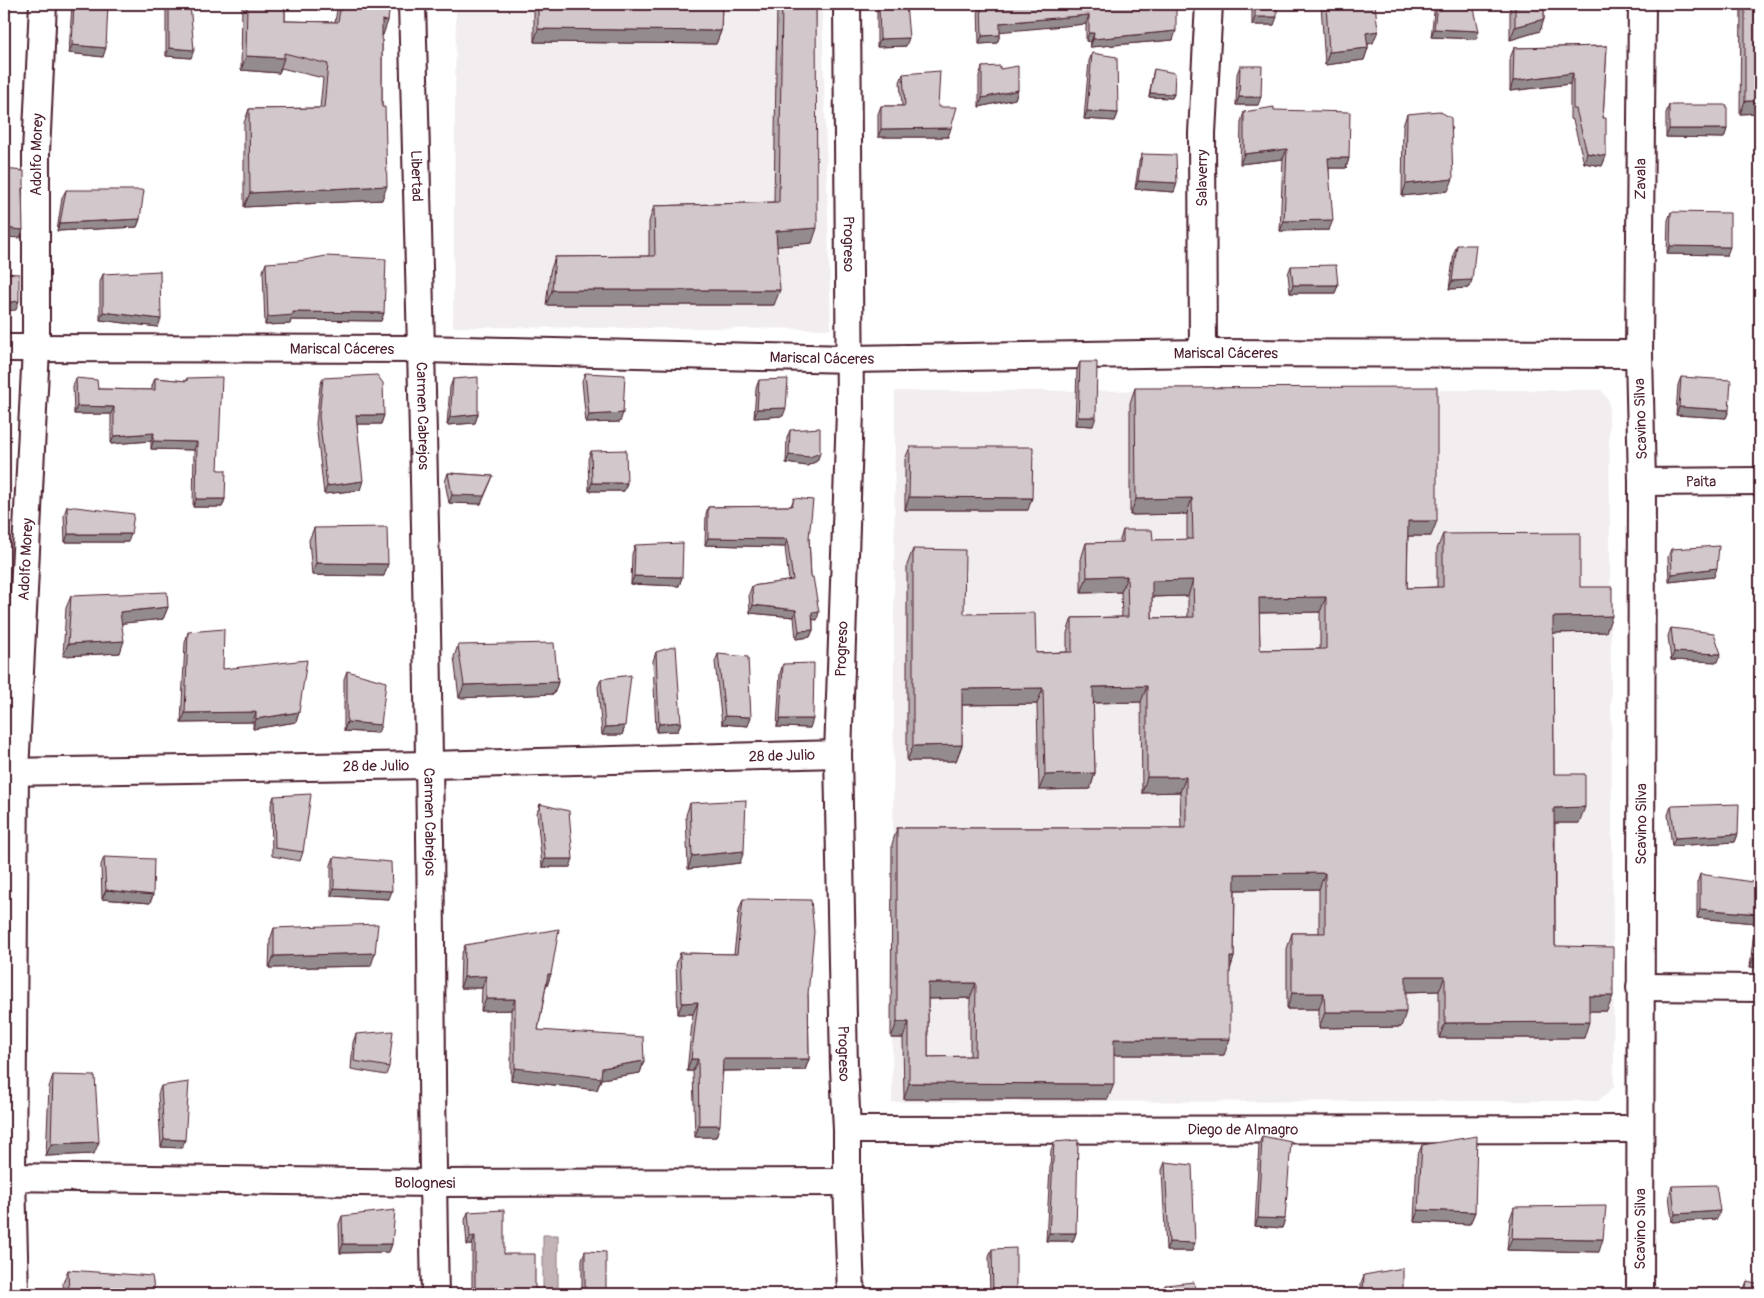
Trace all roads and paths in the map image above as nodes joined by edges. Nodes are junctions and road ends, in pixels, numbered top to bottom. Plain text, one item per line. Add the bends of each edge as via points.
1 (43, 4) edge
2 (412, 4) edge
3 (848, 4) edge
4 (1209, 4) edge
5 (1642, 4) edge
6 (4, 348) edge
7 (36, 349) junction
8 (422, 350) junction
9 (1203, 353) junction
10 (1639, 354) junction
11 (850, 359) junction
12 (1760, 481) edge
13 (1642, 482) junction
14 (838, 754) junction
15 (429, 764) junction
16 (9, 772) edge
17 (1640, 987) junction
18 (1760, 988) edge
19 (1640, 1129) junction
20 (847, 1130) junction
21 (8, 1177) edge
22 (846, 1182) junction
23 (433, 1183) junction
24 (15, 1294) edge
25 (435, 1294) edge
26 (851, 1294) edge
27 (1640, 1294) edge

1 - 7 street, Adolfo Morey via 36,152
2 - 8 street, Libertad
3 - 11 street, Progreso
4 - 9 street, Salaverry via 1202,133
5 - 10 street, Zavala
6 - 7 street, Mariscal Cáceres
7 - 8 street, Mariscal Cáceres
7 - 16 street, Adolfo Morey
8 - 11 street, Mariscal Cáceres
8 - 15 street, Carmen Cabrejos
9 - 10 street, Mariscal Cáceres
9 - 11 street, Mariscal Cáceres
10 - 13 street, Scavino Silva
11 - 14 street, Progreso
12 - 13 street, Paita
13 - 17 street, Scavino Silva
14 - 15 street, 28 de Julio
14 - 20 street, Progreso
15 - 16 street, 28 de Julio
15 - 23 street, Carmen Cabrejos
16 - 21 street, Adolfo Morey
17 - 18 street
17 - 19 street, Scavino Silva
19 - 20 street, Diego de Almagro
19 - 27 street, Scavino Silva
20 - 22 street, Progreso
21 - 23 street, Bolognesi
21 - 24 street, Adolfo Morey
22 - 23 street, Bolognesi
22 - 26 street, Progreso
23 - 25 street, Carmen Cabrejos

